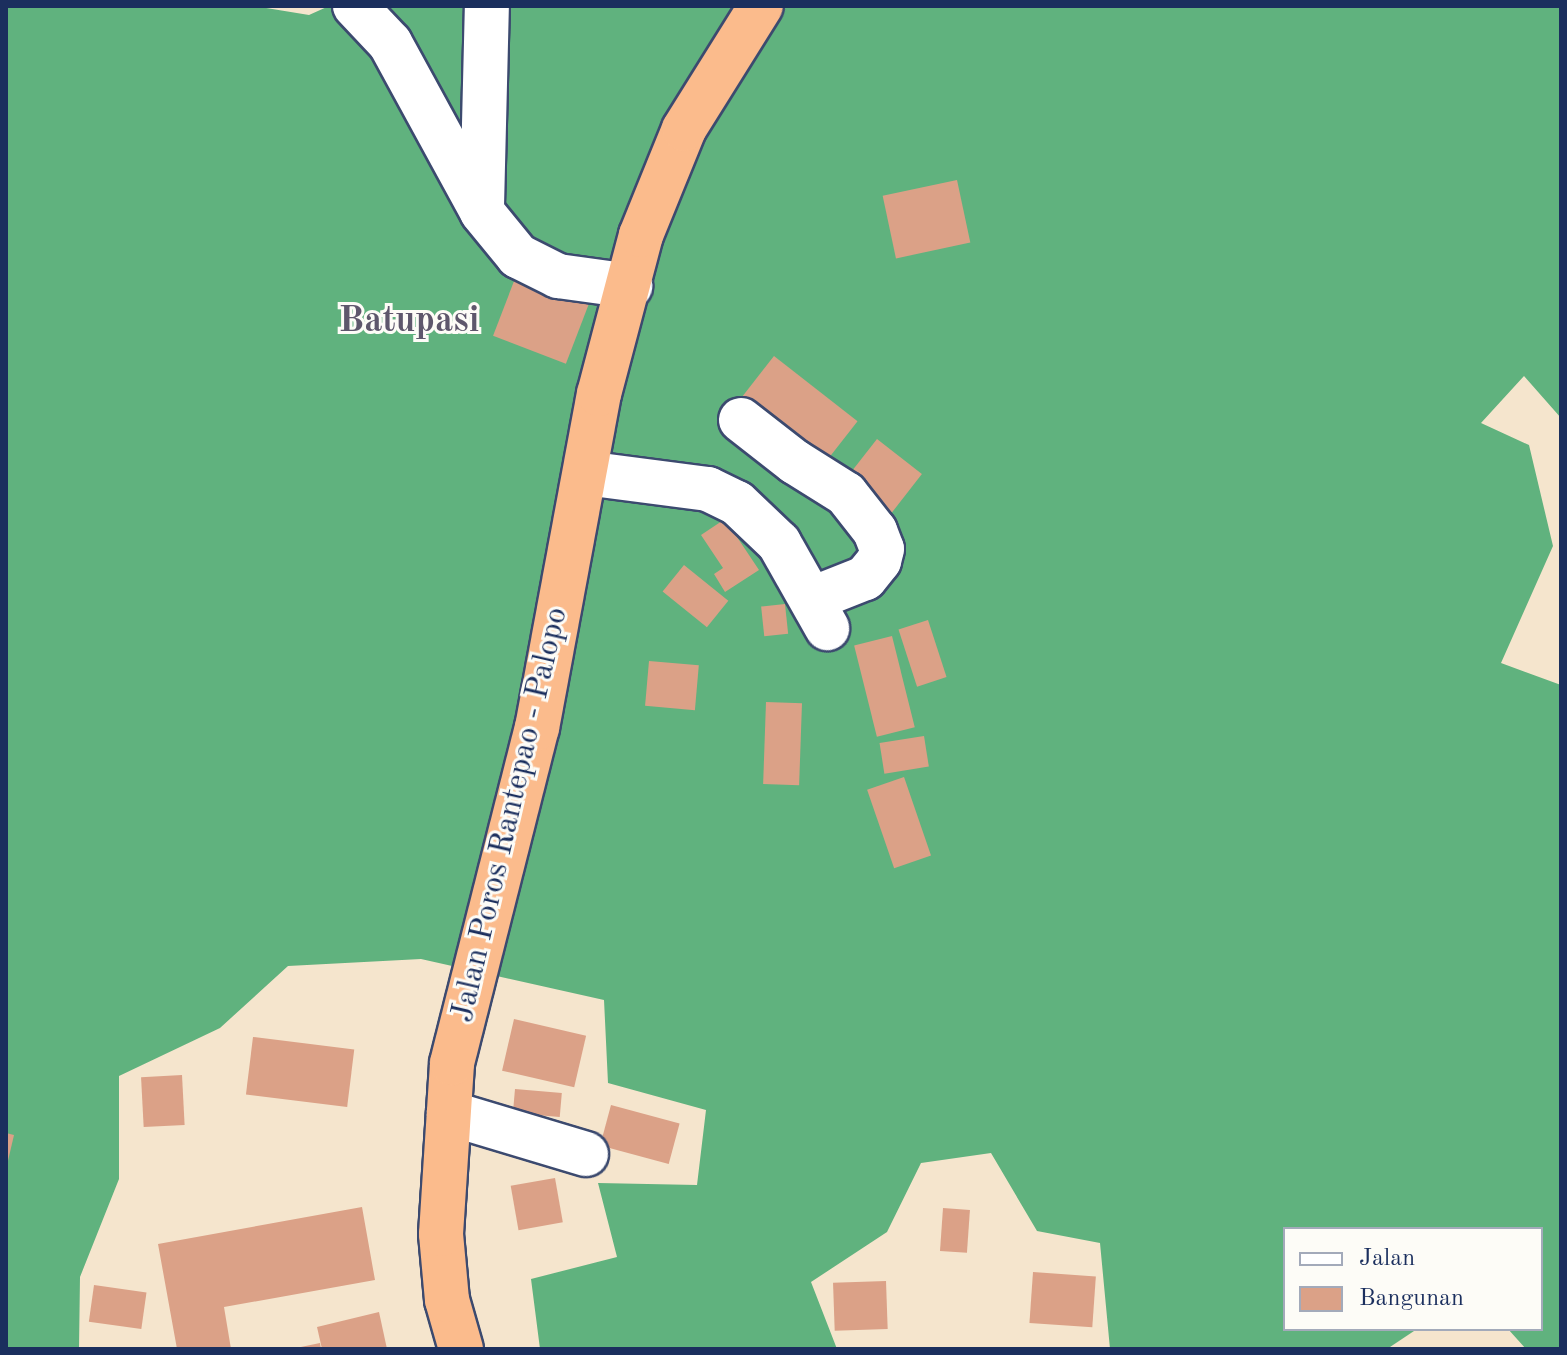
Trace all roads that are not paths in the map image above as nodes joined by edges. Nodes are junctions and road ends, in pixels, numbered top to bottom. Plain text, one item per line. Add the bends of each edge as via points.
1 (355, 6) edge
2 (487, 6) edge
3 (761, 6) edge
4 (482, 212) junction
5 (630, 286) junction
6 (741, 420) dead end
7 (585, 473) junction
8 (449, 1113) junction
9 (586, 1154) dead end
10 (461, 1349) edge

1 - 4 street via 390,43
2 - 4 street
3 - 5 highway, Jalan Poros Rantepao - Palopo via 684,129 641,235
4 - 5 street via 518,256 558,276
5 - 7 highway, Jalan Poros Rantepao - Palopo via 599,394
6 - 7 street via 846,494 882,549 865,578 820,613 779,543 737,503 708,489
7 - 8 highway, Jalan Poros Rantepao - Palopo via 537,728 452,1063
8 - 9 street
8 - 10 highway, Jalan Poros Rantepao - Palopo via 441,1234 447,1300

